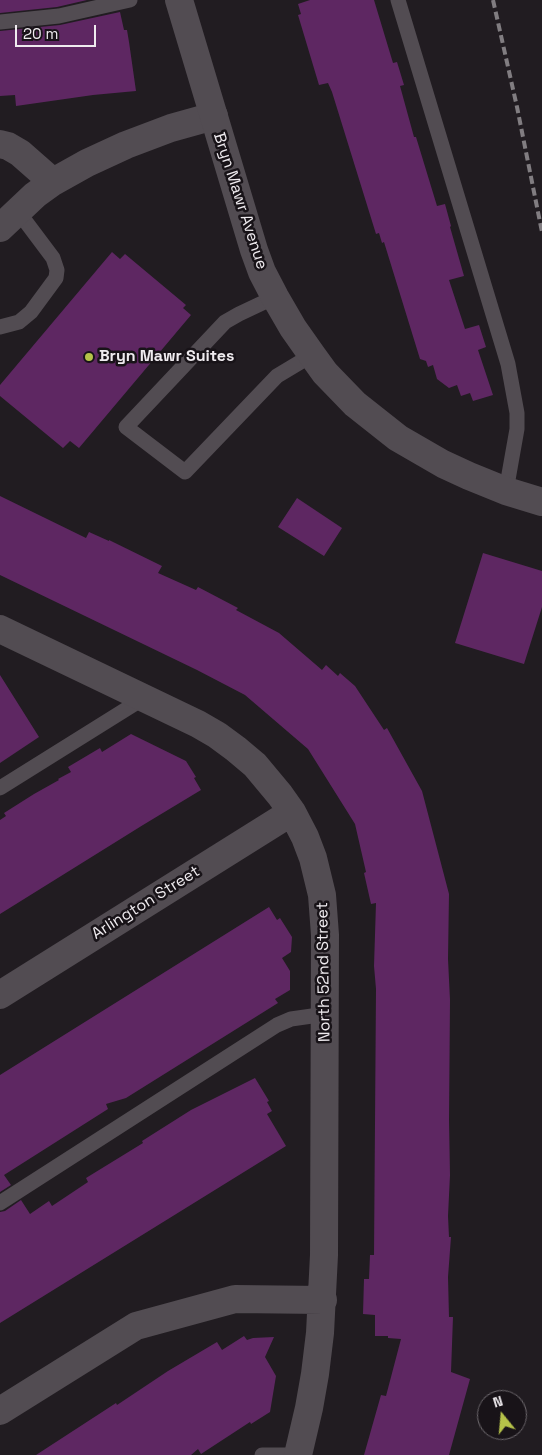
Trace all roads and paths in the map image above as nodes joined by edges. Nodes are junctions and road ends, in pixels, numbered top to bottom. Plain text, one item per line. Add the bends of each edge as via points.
1 (130, 0) edge
2 (179, 0) edge
3 (398, 0) edge
4 (0, 22) edge
5 (214, 116) junction
6 (0, 144) edge
7 (53, 182) junction
8 (9, 219) edge
9 (275, 298) junction
10 (0, 327) edge
11 (312, 355) junction
12 (506, 491) junction
13 (542, 502) edge
14 (0, 629) edge
15 (144, 698) junction
16 (0, 788) edge
17 (292, 812) junction
18 (0, 995) edge
19 (326, 1014) junction
20 (0, 1203) edge
21 (323, 1300) junction
22 (0, 1412) edge
23 (262, 1455) edge
24 (291, 1455) edge
25 (298, 1455) edge

1 - 4 lane via 59,16
2 - 5 street, Bryn Mawr Avenue
3 - 12 lane via 508,364 517,429
5 - 7 street via 126,145
5 - 9 street, Bryn Mawr Avenue via 254,250
6 - 7 street via 20,153
7 - 8 street
8 - 10 lane via 53,258 57,270 56,278 31,312 20,322
9 - 11 street, Bryn Mawr Avenue
9 - 11 lane via 226,322 126,426 186,472 277,376
11 - 12 street, Bryn Mawr Avenue via 355,404 398,438 443,464
12 - 13 street, Bryn Mawr Avenue
14 - 15 street, North 52nd Street
15 - 16 lane
15 - 17 street, North 52nd Street via 198,724 236,749 269,780
17 - 18 street, Arlington Street
17 - 19 street, North 52nd Street via 313,858 322,895 326,935
19 - 20 lane via 291,1019 276,1025
19 - 21 street, North 52nd Street
21 - 22 street via 235,1299 136,1326
21 - 25 street, North 52nd Street via 315,1374
23 - 24 lane

